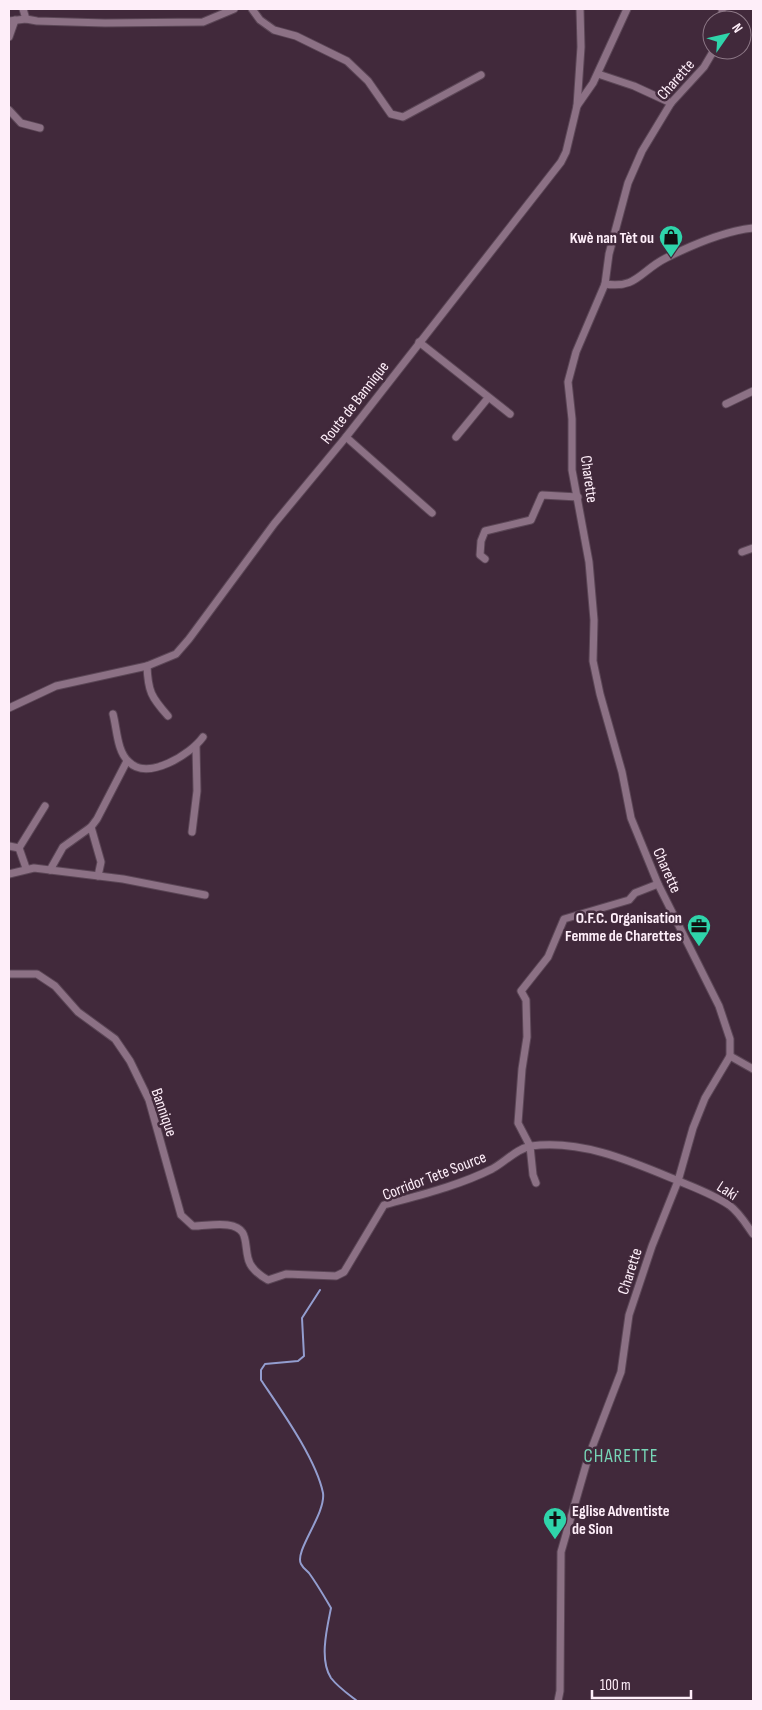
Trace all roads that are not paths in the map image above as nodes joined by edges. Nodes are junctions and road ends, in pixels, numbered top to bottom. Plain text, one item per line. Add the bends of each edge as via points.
1 (23, 9) edge
2 (234, 9) edge
3 (246, 9) edge
4 (252, 9) edge
5 (580, 9) edge
6 (627, 9) edge
7 (26, 19) junction
8 (12, 21) edge
9 (9, 37) edge
10 (708, 60) edge
11 (481, 74) dead end
12 (598, 74) junction
13 (671, 103) junction
14 (577, 106) junction
15 (9, 110) edge
16 (40, 128) dead end
17 (753, 228) edge
18 (605, 284) junction
19 (419, 342) junction
20 (753, 391) edge
21 (488, 398) junction
22 (726, 404) dead end
23 (510, 414) dead end
24 (346, 437) junction
25 (456, 437) dead end
26 (578, 498) junction
27 (432, 513) dead end
28 (753, 548) edge
29 (742, 552) dead end
30 (485, 559) dead end
31 (147, 666) junction
32 (9, 708) edge
33 (166, 713) dead end
34 (113, 714) dead end
35 (203, 736) dead end
36 (196, 746) junction
37 (127, 761) junction
38 (45, 806) dead end
39 (91, 827) junction
40 (192, 832) dead end
41 (9, 846) edge
42 (19, 848) junction
43 (26, 868) junction
44 (50, 870) junction
45 (9, 874) edge
46 (98, 876) junction
47 (658, 884) junction
48 (205, 895) dead end
49 (9, 974) edge
50 (730, 1056) junction
51 (753, 1069) edge
52 (530, 1146) junction
53 (678, 1181) junction
54 (536, 1183) dead end
55 (753, 1234) edge
56 (257, 1273) joint
57 (558, 1701) edge

1 - 7 street
2 - 7 street via 203,22
3 - 4 street
4 - 11 street via 274,30 296,36 347,61 397,117 403,117
5 - 14 street
6 - 12 street, Route de Bannique
7 - 8 street
8 - 9 street
10 - 13 street, Charette
12 - 13 street
12 - 14 street, Route de Bannique
13 - 18 street, Charette via 650,135 628,183 609,254
14 - 19 street, Route de Bannique via 561,162
15 - 16 street via 22,123
17 - 18 street via 682,251 631,282 620,286
18 - 26 street, Charette via 576,352 568,382 572,470
19 - 21 street
19 - 24 street, Route de Bannique
20 - 22 street
21 - 23 street
21 - 25 street
24 - 27 street
24 - 31 street, Route de Bannique via 274,524 176,654
26 - 30 street via 542,495 530,520 485,531 480,555
26 - 47 street, Charette via 592,590 593,661 632,818
28 - 29 street
31 - 32 street, Route de Bannique via 56,686
31 - 33 street via 147,686
34 - 37 street via 121,750
35 - 36 street
36 - 37 street via 188,754 158,767 146,769
36 - 40 street via 197,790
37 - 39 street
38 - 42 street
39 - 44 street via 63,847
39 - 46 street via 101,862
41 - 42 street
42 - 43 street
43 - 44 street
43 - 45 street
44 - 46 street
46 - 48 street
47 - 50 street, Charette via 719,1006 730,1039
47 - 52 street via 635,893 629,900 564,919 548,957 521,991 526,1000 527,1037 518,1123
49 - 56 street, Bannique via 37,974 55,986 78,1012 115,1039 149,1100 181,1215 193,1226 237,1227 244,1233 248,1259
50 - 51 street
50 - 53 street, Charette via 705,1098
52 - 53 street, Corridor Tete Source via 566,1146 614,1156
52 - 54 street
52 - 56 street, Corridor Tete Source via 493,1168 436,1191 384,1206 344,1272 336,1276 286,1274 268,1280
53 - 55 street, Laki via 731,1206
53 - 57 street, Charette via 629,1315 621,1372 588,1458 561,1552

